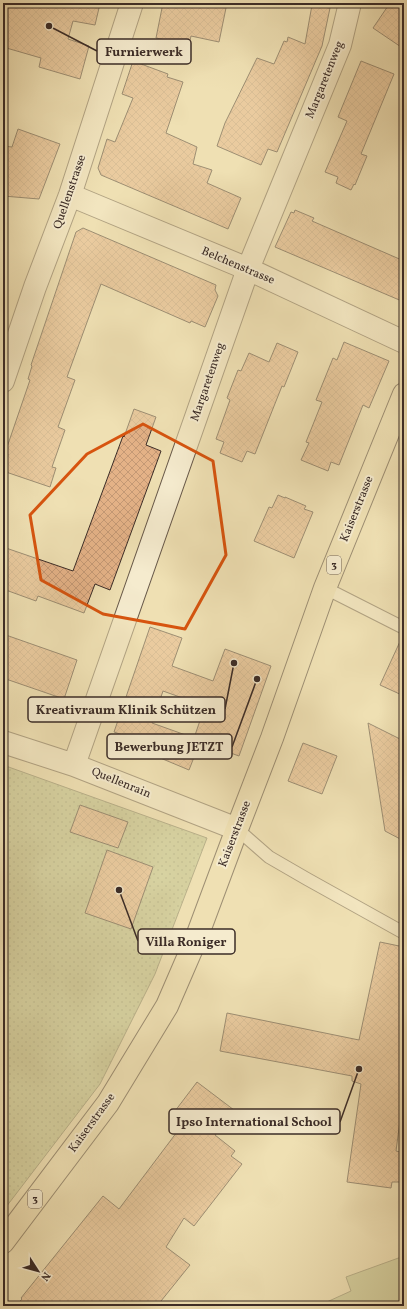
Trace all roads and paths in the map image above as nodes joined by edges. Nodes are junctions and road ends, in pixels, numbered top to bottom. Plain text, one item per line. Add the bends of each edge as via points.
1 (132, 3) edge
2 (350, 3) edge
3 (70, 195) junction
4 (248, 269) junction
5 (404, 342) edge
6 (3, 380) edge
7 (404, 394) edge
8 (324, 588) junction
9 (404, 628) edge
10 (3, 742) edge
11 (74, 765) junction
12 (237, 829) junction
13 (404, 932) edge
14 (3, 1242) edge

1 - 3 street, Quellenstrasse
2 - 4 street, Margaretenweg via 340,45
3 - 4 street, Belchenstrasse
3 - 6 street, Quellenstrasse
4 - 5 street, Belchenstrasse
4 - 11 street, Margaretenweg
7 - 8 main road, Kaiserstrasse / 3
8 - 9 lane
8 - 12 main road, Kaiserstrasse / 3 via 272,738
10 - 11 street, Quellenrain
11 - 12 street, Quellenrain
12 - 13 lane via 269,857
12 - 14 main road, Kaiserstrasse / 3 via 196,940 167,1006 108,1103

